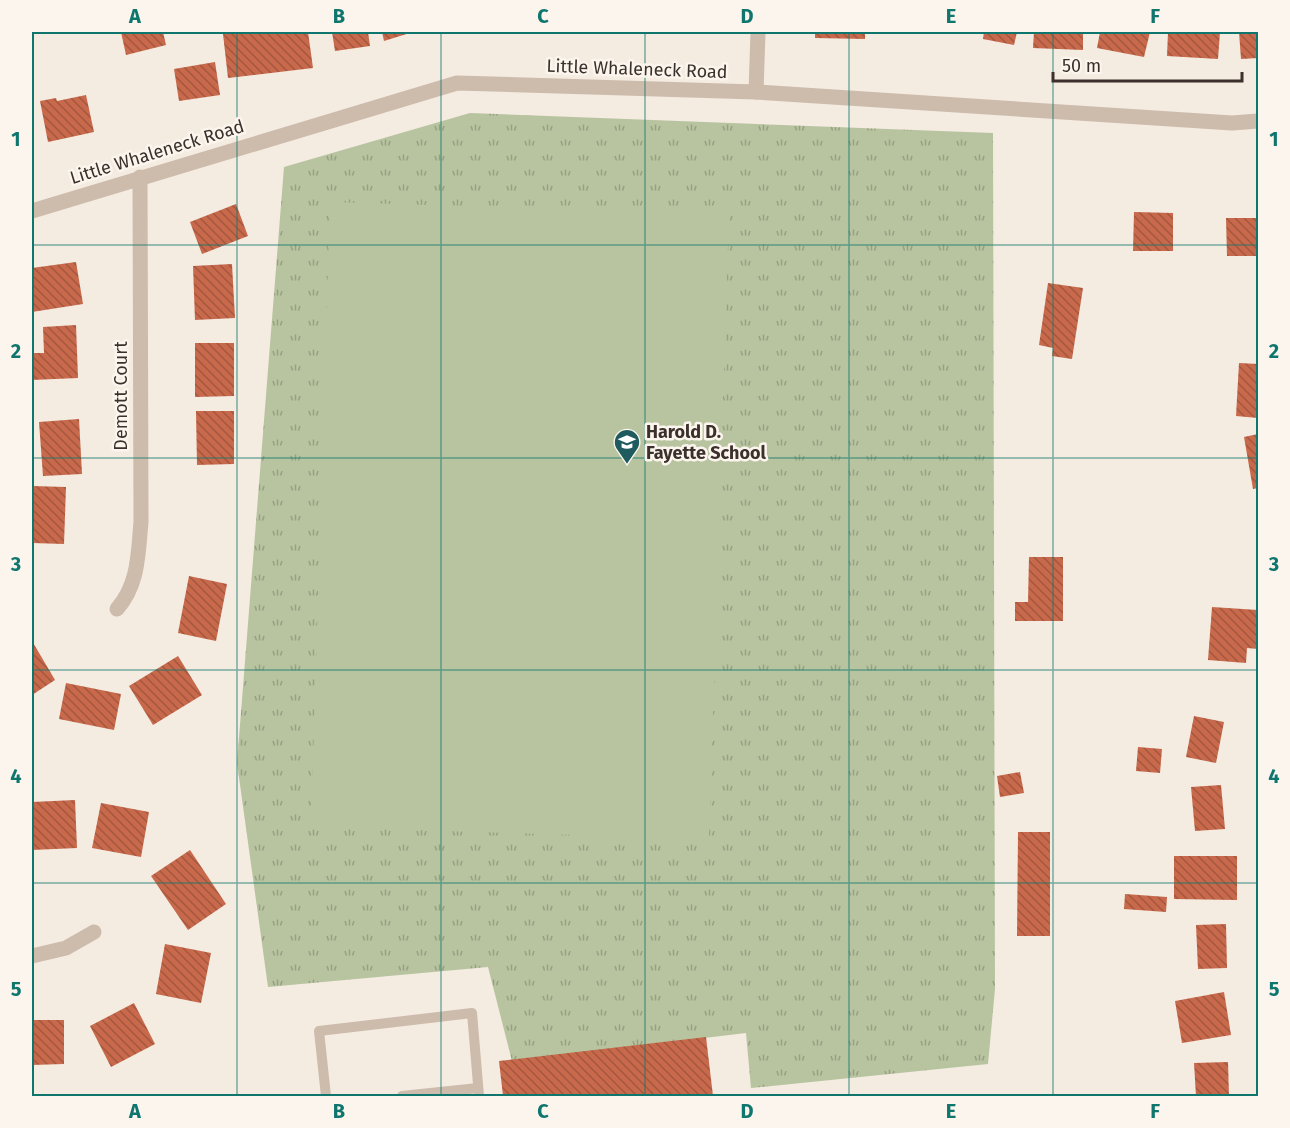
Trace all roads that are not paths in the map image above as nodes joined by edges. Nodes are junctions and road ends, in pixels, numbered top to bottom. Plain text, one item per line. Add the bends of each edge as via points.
1 (758, 32) edge
2 (756, 92) junction
3 (1258, 121) edge
4 (140, 177) junction
5 (32, 211) edge
6 (117, 609) dead end
7 (94, 932) dead end
8 (32, 956) edge
9 (479, 1092) edge
10 (326, 1096) edge
11 (402, 1096) edge

1 - 2 street
2 - 3 street, Little Whaleneck Road via 1232,123
2 - 4 street, Little Whaleneck Road via 457,83
4 - 5 street, Little Whaleneck Road
4 - 6 street, Demott Court via 141,522 135,576 127,598
7 - 8 street via 66,948
9 - 10 lane via 472,1014 319,1031
9 - 11 lane

